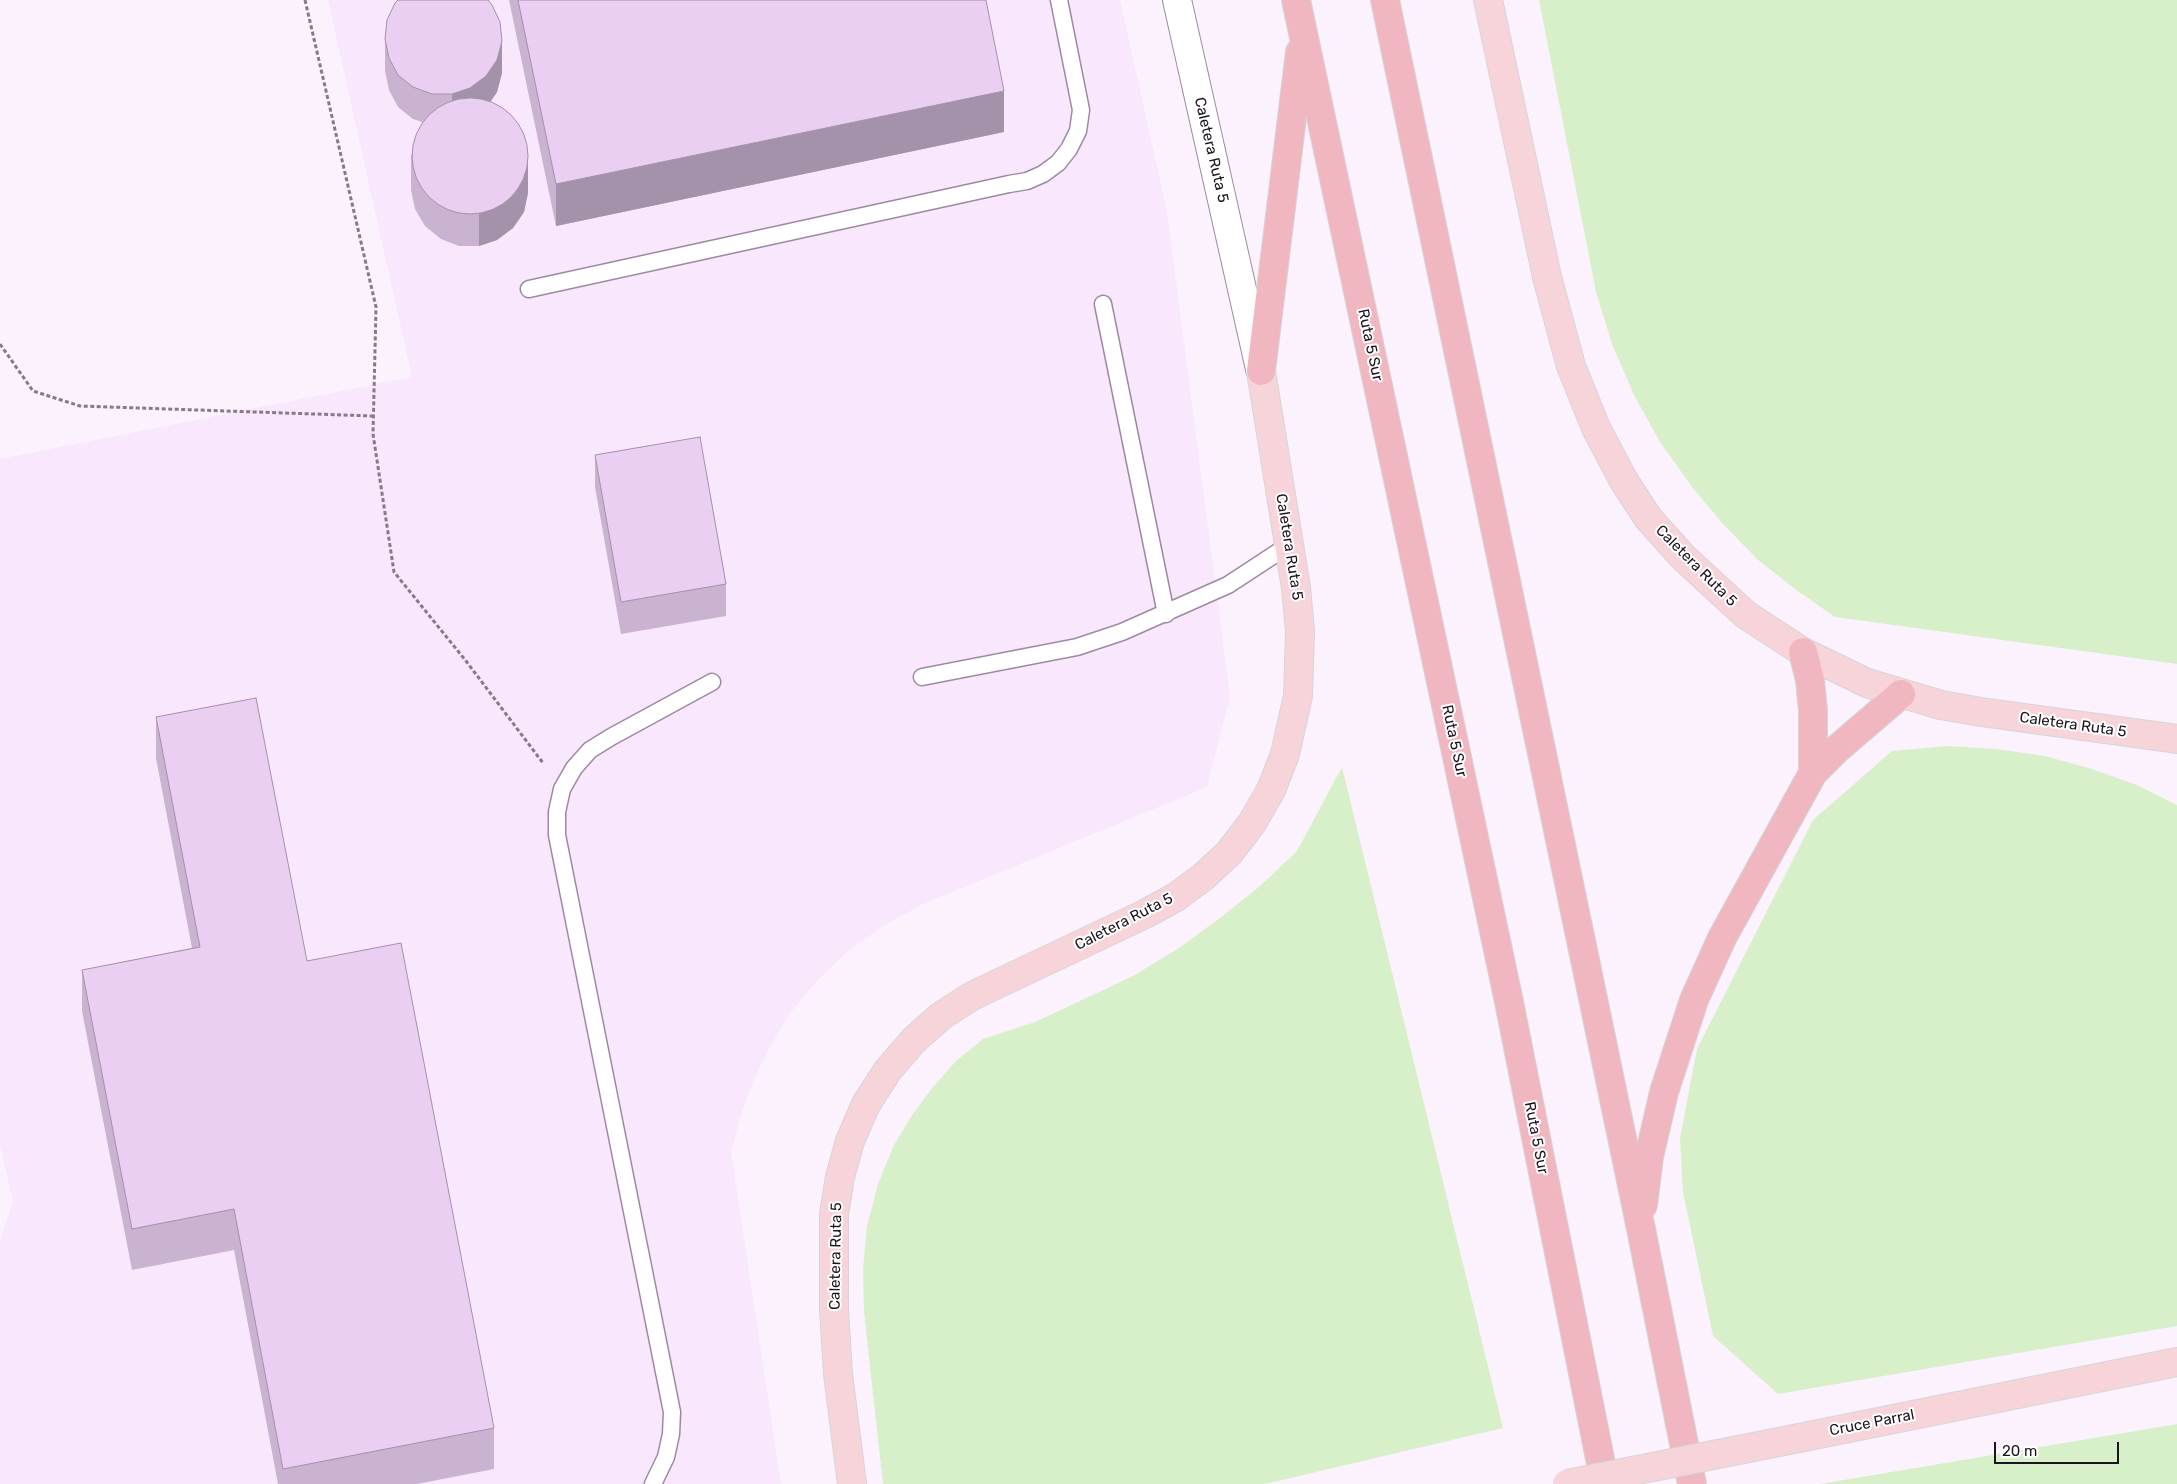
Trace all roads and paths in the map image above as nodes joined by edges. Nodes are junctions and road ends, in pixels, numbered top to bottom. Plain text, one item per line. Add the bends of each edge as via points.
1 (305, 0) edge
2 (1059, 0) edge
3 (1177, 0) edge
4 (1296, 0) edge
5 (1385, 0) edge
6 (1488, 0) edge
7 (1303, 31) junction
8 (528, 289) dead end
9 (1103, 304) dead end
10 (0, 344) edge
11 (1260, 371) junction
12 (373, 416) junction
13 (1290, 545) junction
14 (1166, 614) junction
15 (1803, 652) junction
16 (922, 677) dead end
17 (712, 682) dead end
18 (1901, 694) junction
19 (2177, 739) edge
20 (1813, 773) junction
21 (562, 789) junction
22 (1640, 1224) junction
23 (2177, 1362) edge
24 (653, 1484) edge
25 (852, 1484) edge
26 (1567, 1484) edge
27 (1605, 1484) edge
28 (1692, 1484) edge

1 - 12 path via 376,307
2 - 8 lane via 1081,110 1078,131 1069,149 1043,174 1027,181
3 - 11 street, Caletera Ruta 5
4 - 7 highway, Ruta 5 Sur
5 - 22 highway
6 - 15 main road, Caletera Ruta 5 via 1547,277 1571,366 1596,428 1648,518 1684,558 1746,615
7 - 11 highway
7 - 27 highway, Ruta 5 Sur via 1508,997
9 - 14 lane
10 - 12 path via 34,391 80,406
11 - 13 main road, Caletera Ruta 5
12 - 21 path via 394,572
13 - 14 lane via 1228,584
13 - 25 main road, Caletera Ruta 5 via 1300,631 1298,696 1285,754 1272,790 1252,823 1229,852 1176,897 972,996 941,1016 888,1070 866,1104 850,1141 834,1214 838,1374
14 - 16 lane via 1077,647
15 - 18 main road, Caletera Ruta 5 via 1867,683
15 - 20 highway via 1813,711
17 - 21 lane via 590,750
18 - 19 main road, Caletera Ruta 5 via 1981,712
18 - 20 highway via 1837,748
20 - 22 highway via 1722,938 1694,1000 1664,1092 1649,1157
21 - 24 lane via 556,812 557,835 672,1412 666,1457
22 - 28 highway
23 - 26 main road, Cruce Parral, bridge

